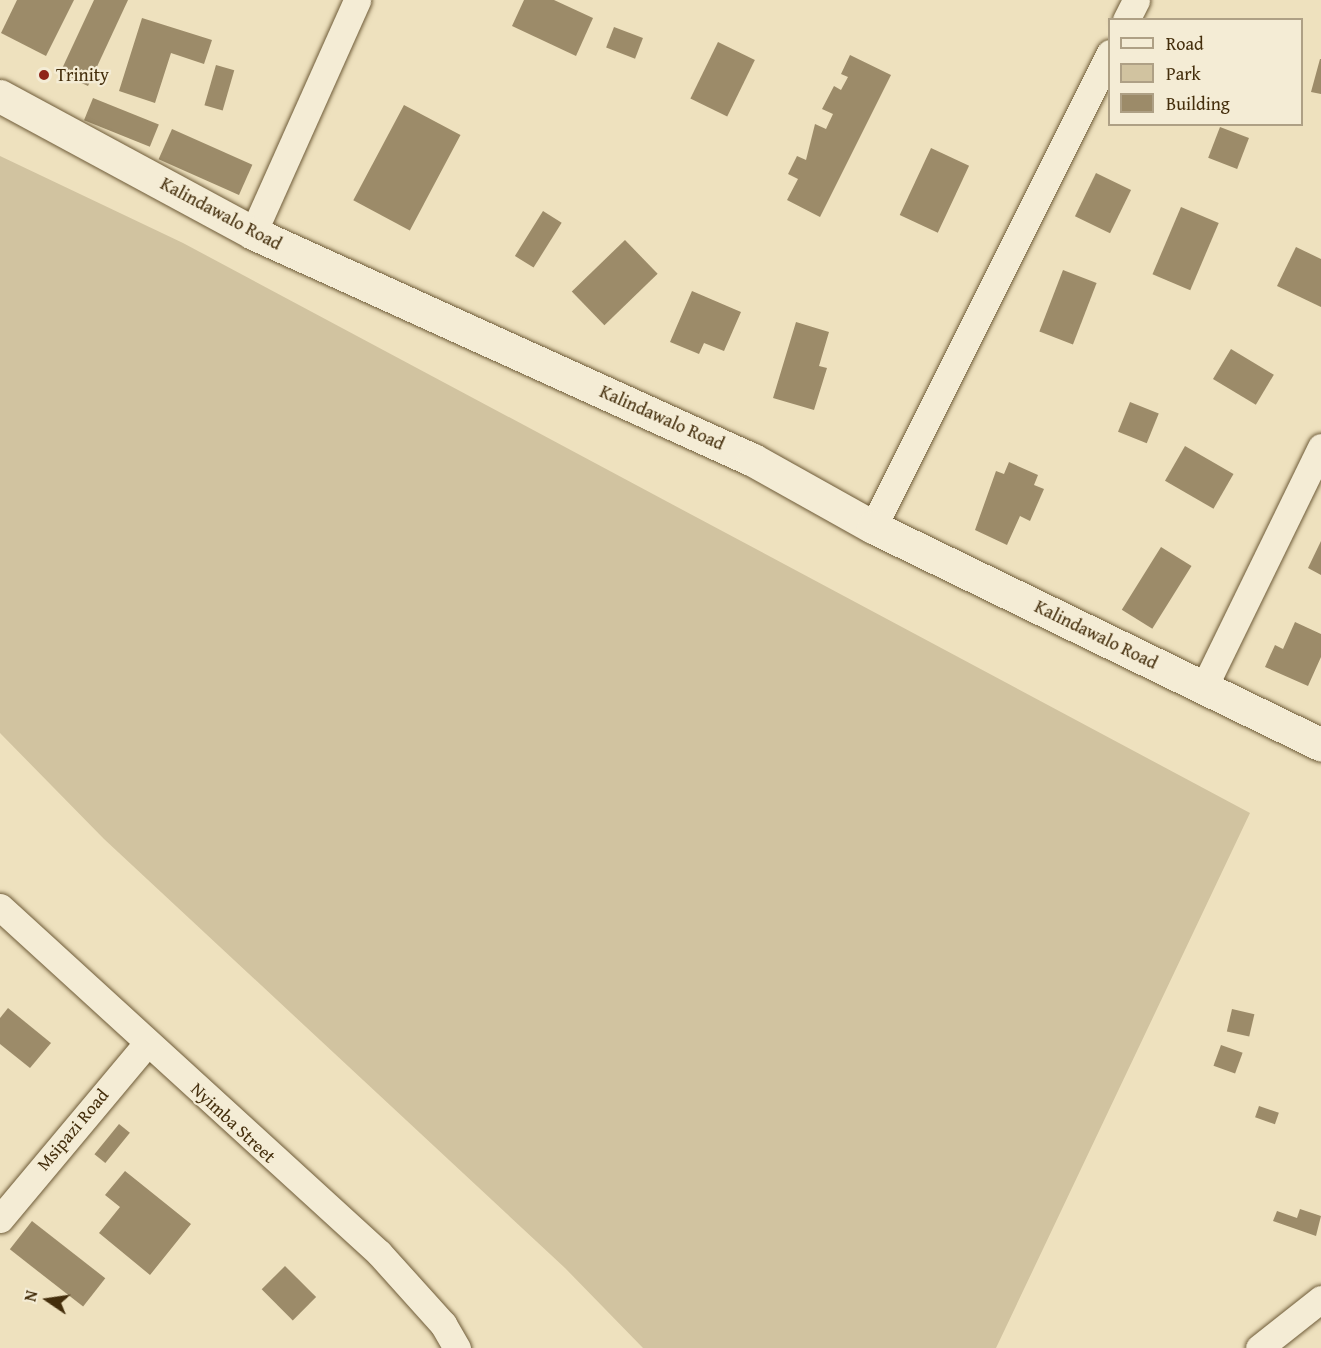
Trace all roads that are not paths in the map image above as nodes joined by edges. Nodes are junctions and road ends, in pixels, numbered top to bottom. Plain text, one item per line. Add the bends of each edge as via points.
1 (357, 0) edge
2 (1136, 0) edge
3 (1127, 18) edge
4 (1108, 57) edge
5 (0, 96) edge
6 (253, 233) junction
7 (1321, 447) edge
8 (873, 527) junction
9 (1204, 687) junction
10 (1321, 745) edge
11 (0, 907) edge
12 (147, 1042) junction
13 (0, 1219) edge
14 (1321, 1299) edge
15 (457, 1348) edge
16 (1259, 1348) edge

1 - 6 street
2 - 3 street
4 - 8 street
5 - 6 street, Kalindawalo Road
6 - 8 street, Kalindawalo Road via 753,460
7 - 9 street
8 - 9 street, Kalindawalo Road
9 - 10 street, Kalindawalo Road
11 - 12 street, Nyimba Street
12 - 13 street, Msipazi Road
12 - 15 street, Nyimba Street via 379,1253 443,1324
14 - 16 street

